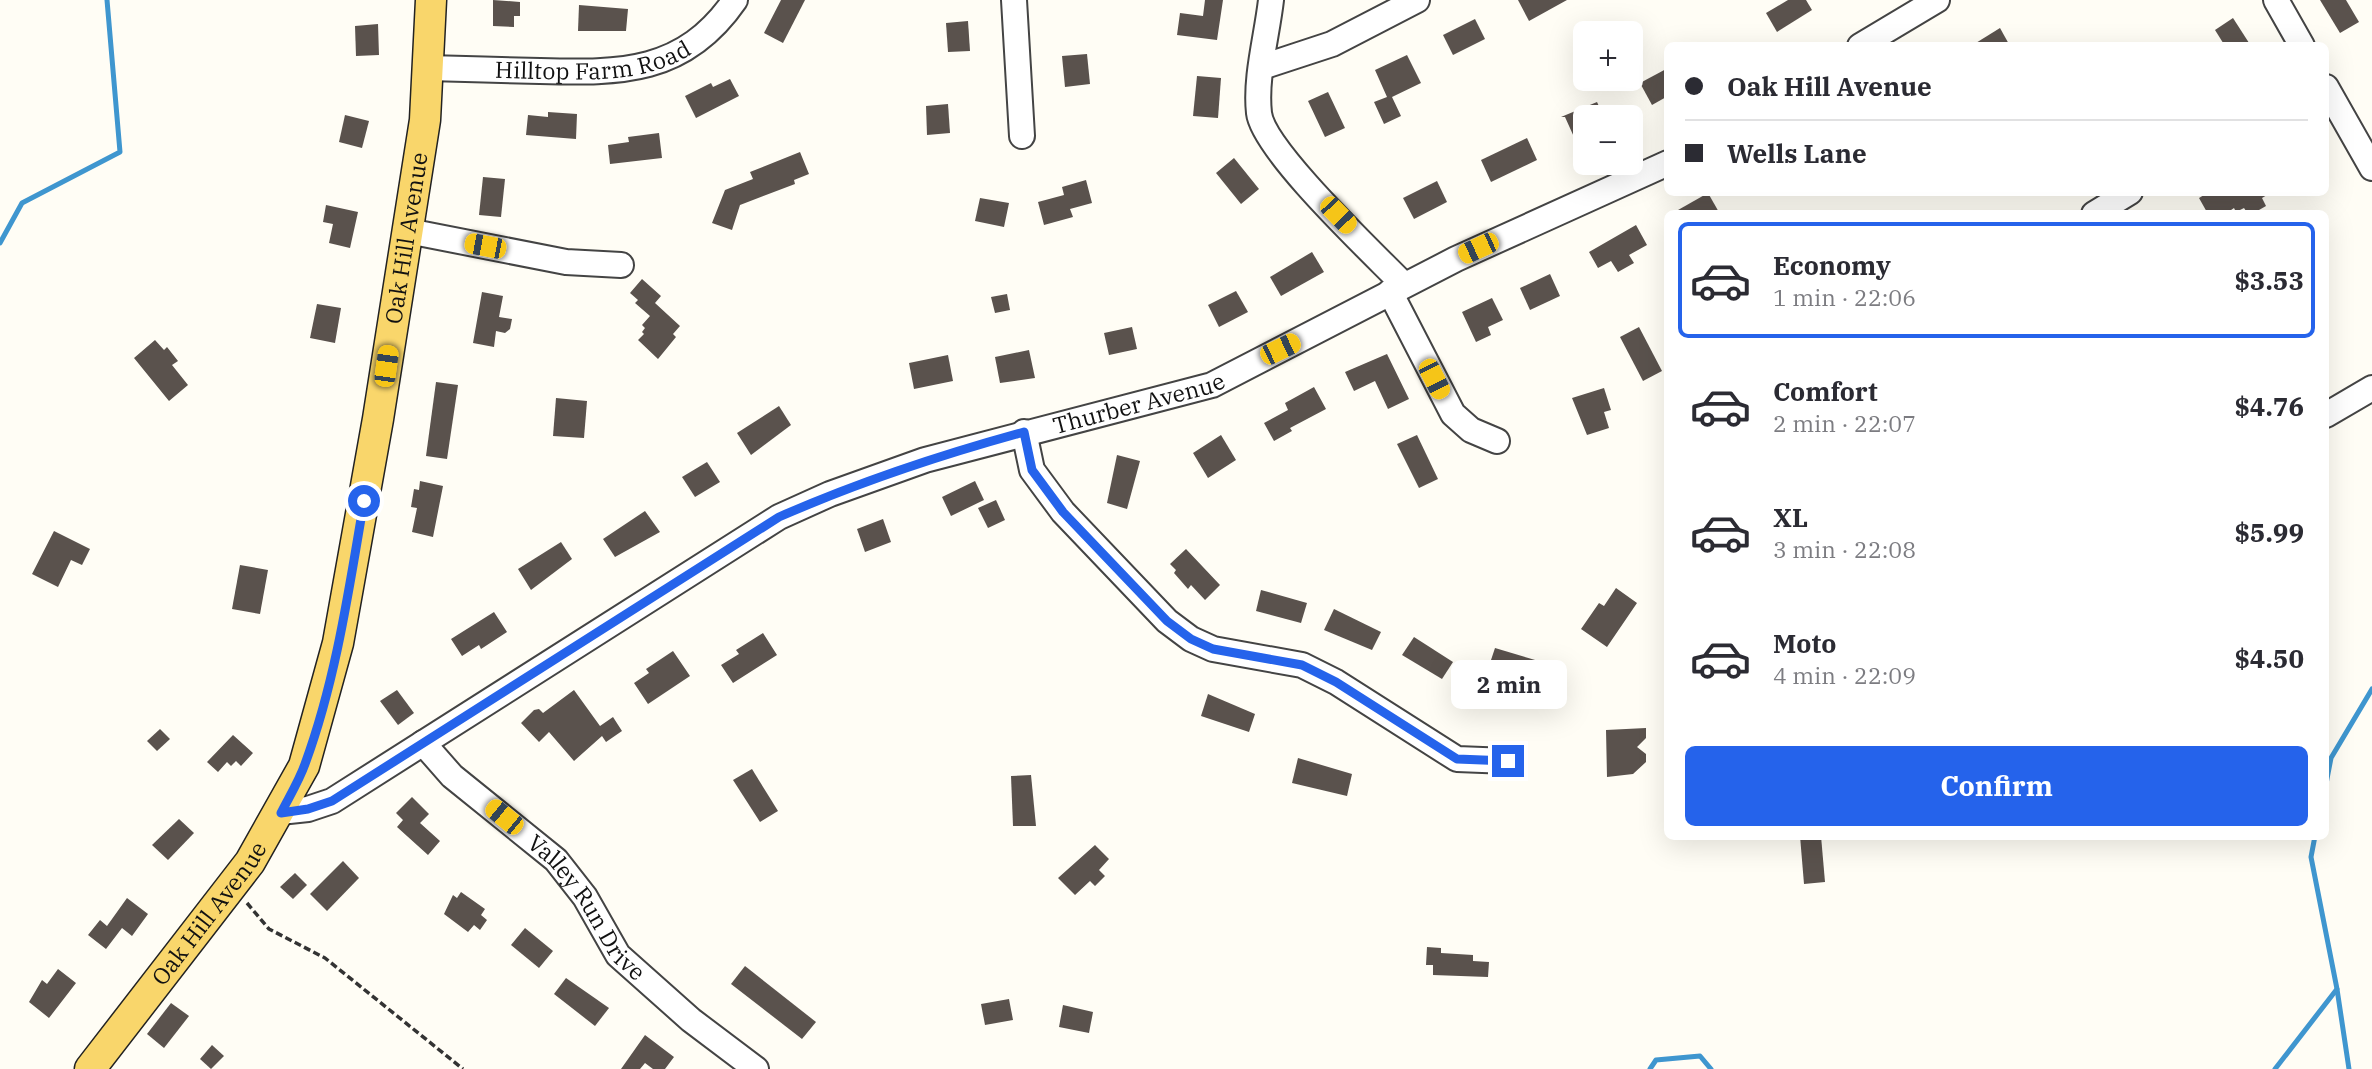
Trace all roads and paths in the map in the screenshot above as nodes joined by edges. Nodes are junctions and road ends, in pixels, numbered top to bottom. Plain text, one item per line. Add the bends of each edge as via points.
1 (431, 0) edge
2 (735, 0) edge
3 (1014, 0) edge
4 (1271, 0) edge
5 (1417, 0) edge
6 (1937, 0) edge
7 (2276, 0) edge
8 (1867, 42) edge
9 (2300, 42) edge
10 (1262, 67) junction
11 (428, 68) junction
12 (2329, 92) edge
13 (1022, 136) dead end
14 (1664, 165) edge
15 (2372, 168) edge
16 (2123, 196) edge
17 (2101, 210) edge
18 (408, 231) junction
19 (621, 265) dead end
20 (1397, 289) junction
21 (2372, 388) edge
22 (2329, 413) edge
23 (1024, 432) junction
24 (1497, 441) dead end
25 (423, 743) junction
26 (1508, 761) dead end
27 (281, 813) junction
28 (232, 885) junction
29 (90, 1069) edge
30 (463, 1069) edge
31 (756, 1069) edge

1 - 11 main road, Oak Hill Avenue
2 - 11 street, Hilltop Farm Road via 712,29 691,45 636,69 606,73
3 - 13 street
4 - 10 street
5 - 10 street via 1332,44
6 - 8 street
7 - 9 street
10 - 20 street via 1259,114 1267,135
11 - 18 main road, Oak Hill Avenue
12 - 15 street
14 - 20 street, Thurber Avenue
16 - 17 street
18 - 19 street via 566,262
18 - 27 main road, Oak Hill Avenue via 338,643 304,766
20 - 23 street, Thurber Avenue via 1212,385
20 - 24 street via 1453,414 1471,430
21 - 22 street
23 - 25 street, Thurber Avenue via 925,460 779,517
23 - 26 street via 1032,470 1063,512 1167,621 1191,639 1213,649 1302,665 1457,759
25 - 27 street, Thurber Avenue via 332,801
25 - 31 street, Valley Run Drive via 452,776 556,860 585,897 618,954
27 - 28 main road, Oak Hill Avenue
28 - 29 main road, Oak Hill Avenue
28 - 30 path via 269,929 325,958

